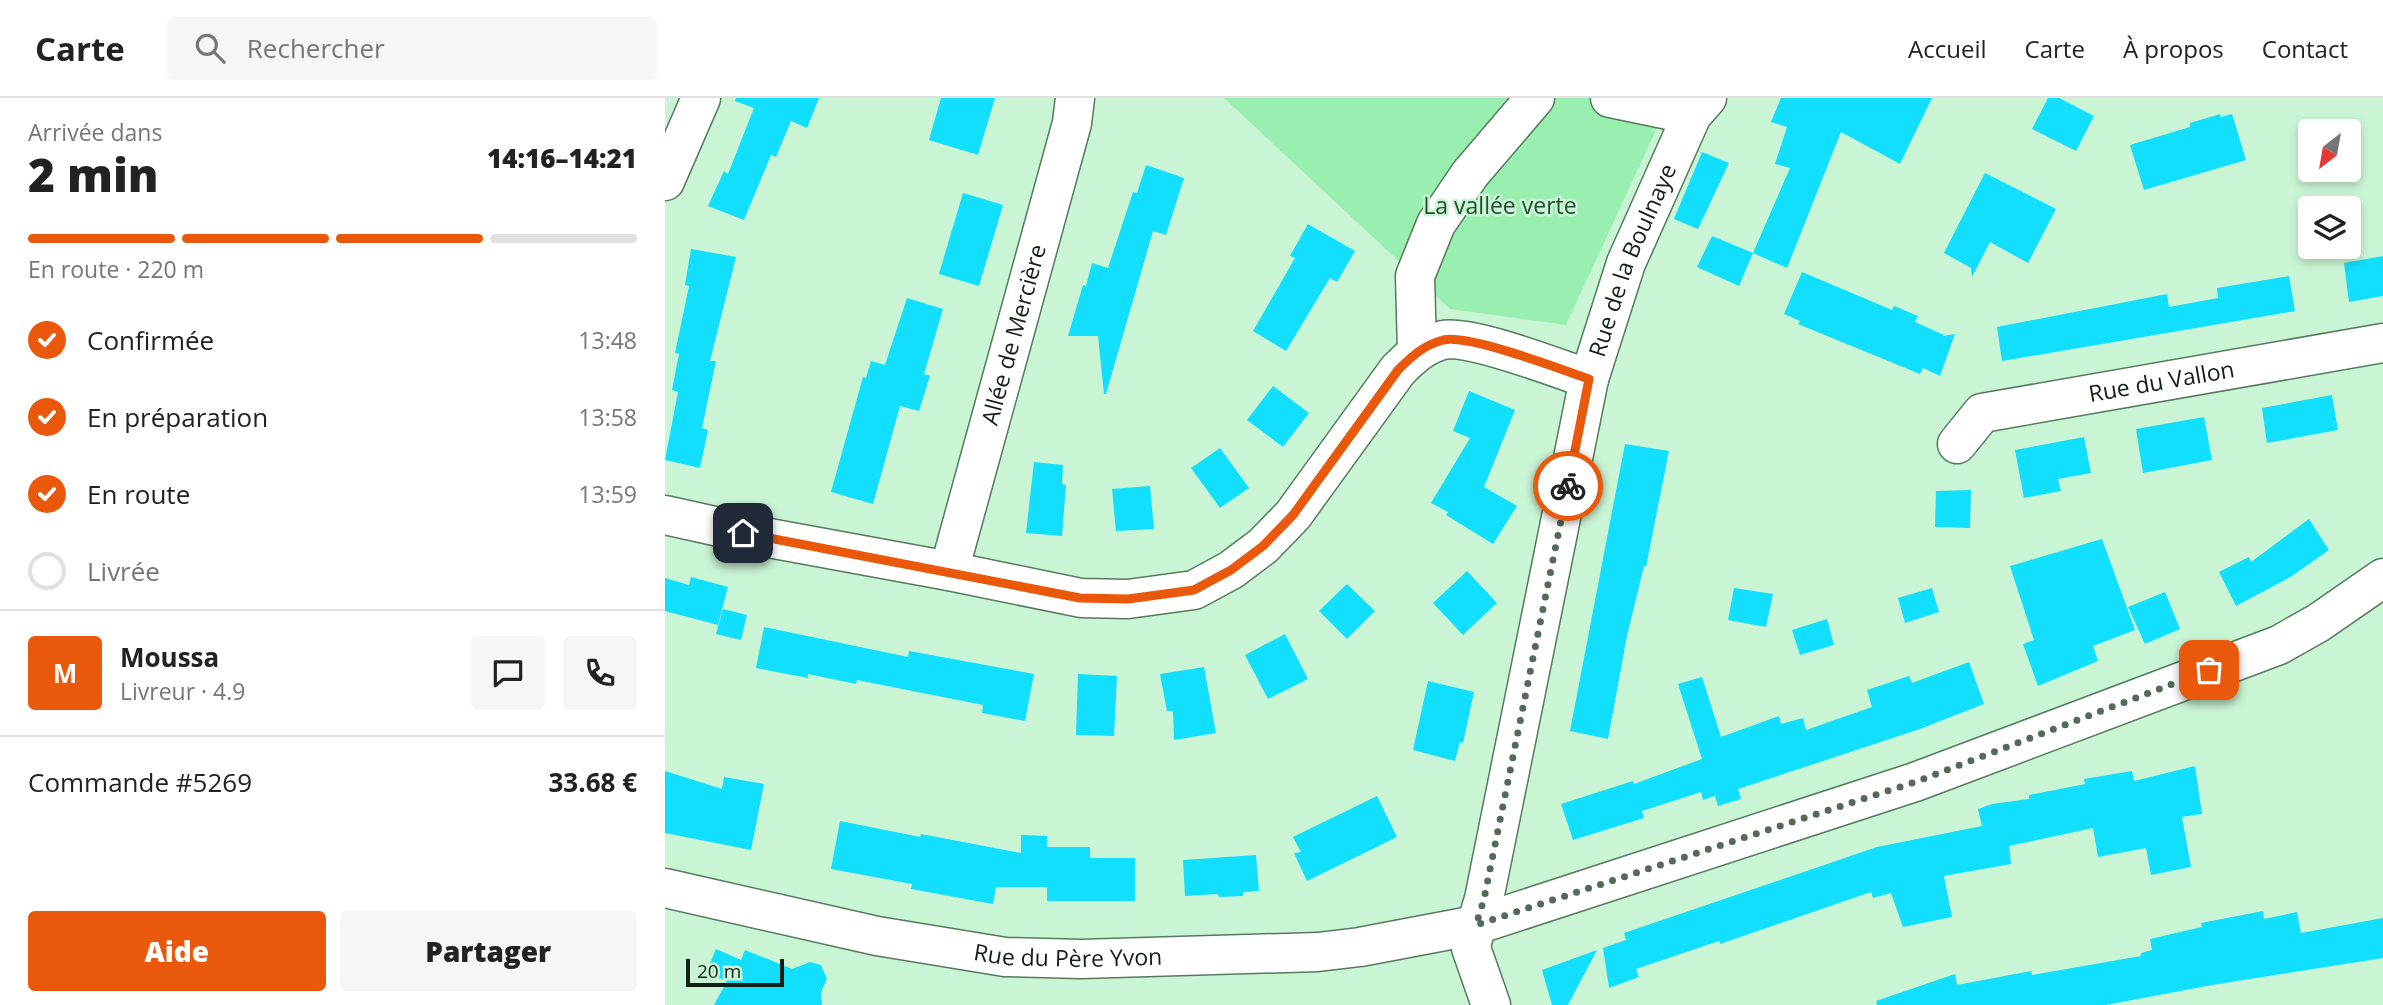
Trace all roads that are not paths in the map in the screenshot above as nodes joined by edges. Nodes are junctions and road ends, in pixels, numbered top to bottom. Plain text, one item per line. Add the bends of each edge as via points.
1 (701, 98) edge
2 (1075, 98) edge
3 (1535, 98) edge
4 (1610, 98) edge
5 (1700, 107) edge
6 (665, 181) edge
7 (2383, 343) edge
8 (1417, 351) junction
9 (1589, 379) junction
10 (1957, 444) dead end
11 (665, 515) edge
12 (949, 571) junction
13 (2383, 578) edge
14 (665, 888) edge
15 (1476, 925) junction
16 (1491, 1005) edge

1 - 6 street
2 - 12 street, Allée de Mercière via 1072,123
3 - 8 street via 1469,174 1436,224 1415,276
4 - 5 street
5 - 9 street, Rue de la Boulnaye via 1626,263
7 - 10 street, Rue du Vallon via 1982,413
8 - 9 street via 1444,340 1475,342
8 - 12 street via 1398,370 1293,515 1263,546 1194,590 1128,599 1080,598
9 - 15 street, Rue de la Boulnaye
11 - 12 street
13 - 15 street, Rue du Père Yvon via 2279,645 1915,782
14 - 15 street, Rue du Père Yvon via 877,936 1005,957 1318,952
15 - 16 street, Rue de la Boulnaye via 1471,948

